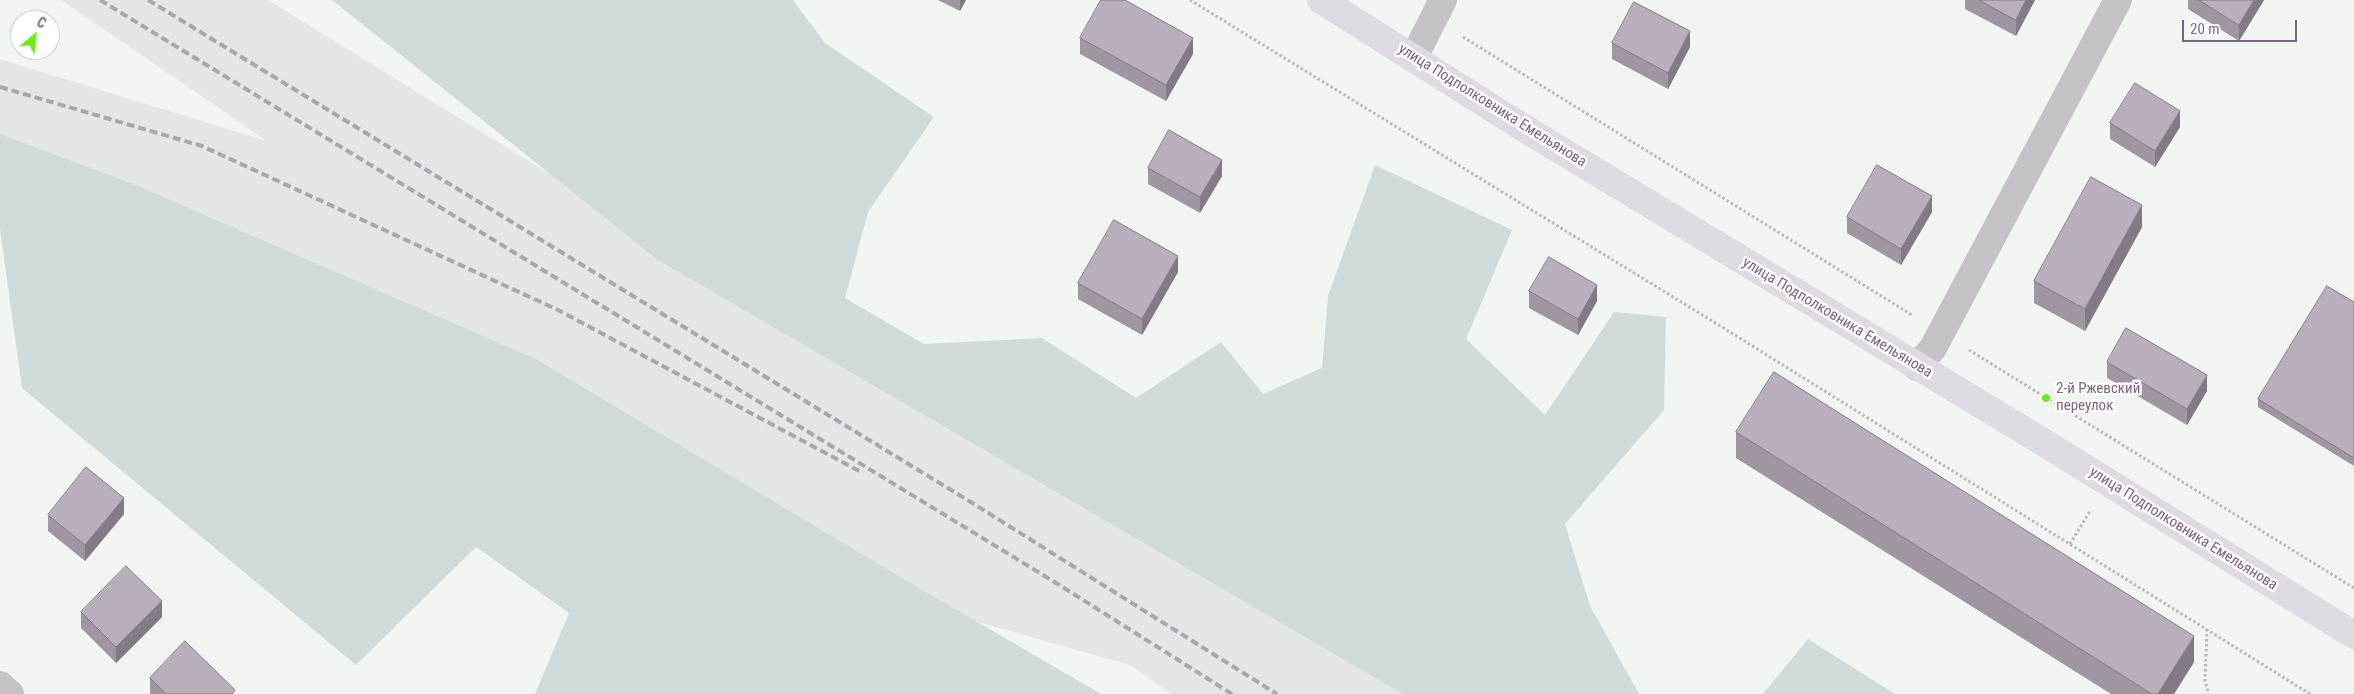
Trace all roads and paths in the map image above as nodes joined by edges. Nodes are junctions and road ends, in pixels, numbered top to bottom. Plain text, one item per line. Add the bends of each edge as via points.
1 (1190, 0) edge
2 (1321, 0) edge
3 (2118, 0) edge
4 (1438, 9) edge
5 (1414, 57) junction
6 (1940, 333) junction
7 (1917, 367) junction
8 (2354, 588) edge
9 (2207, 630) junction
10 (2354, 635) edge
11 (0, 685) edge
12 (10, 694) edge
13 (2208, 694) edge
14 (2310, 694) edge

1 - 9 path
2 - 5 main road, улица Подполковника Емельянова
3 - 6 street
4 - 5 street
4 - 6 path
5 - 7 main road, улица Подполковника Емельянова
6 - 7 street via 1933,348
6 - 8 path
7 - 10 main road, улица Подполковника Емельянова
9 - 13 path via 2205,681
9 - 14 path
11 - 12 street

